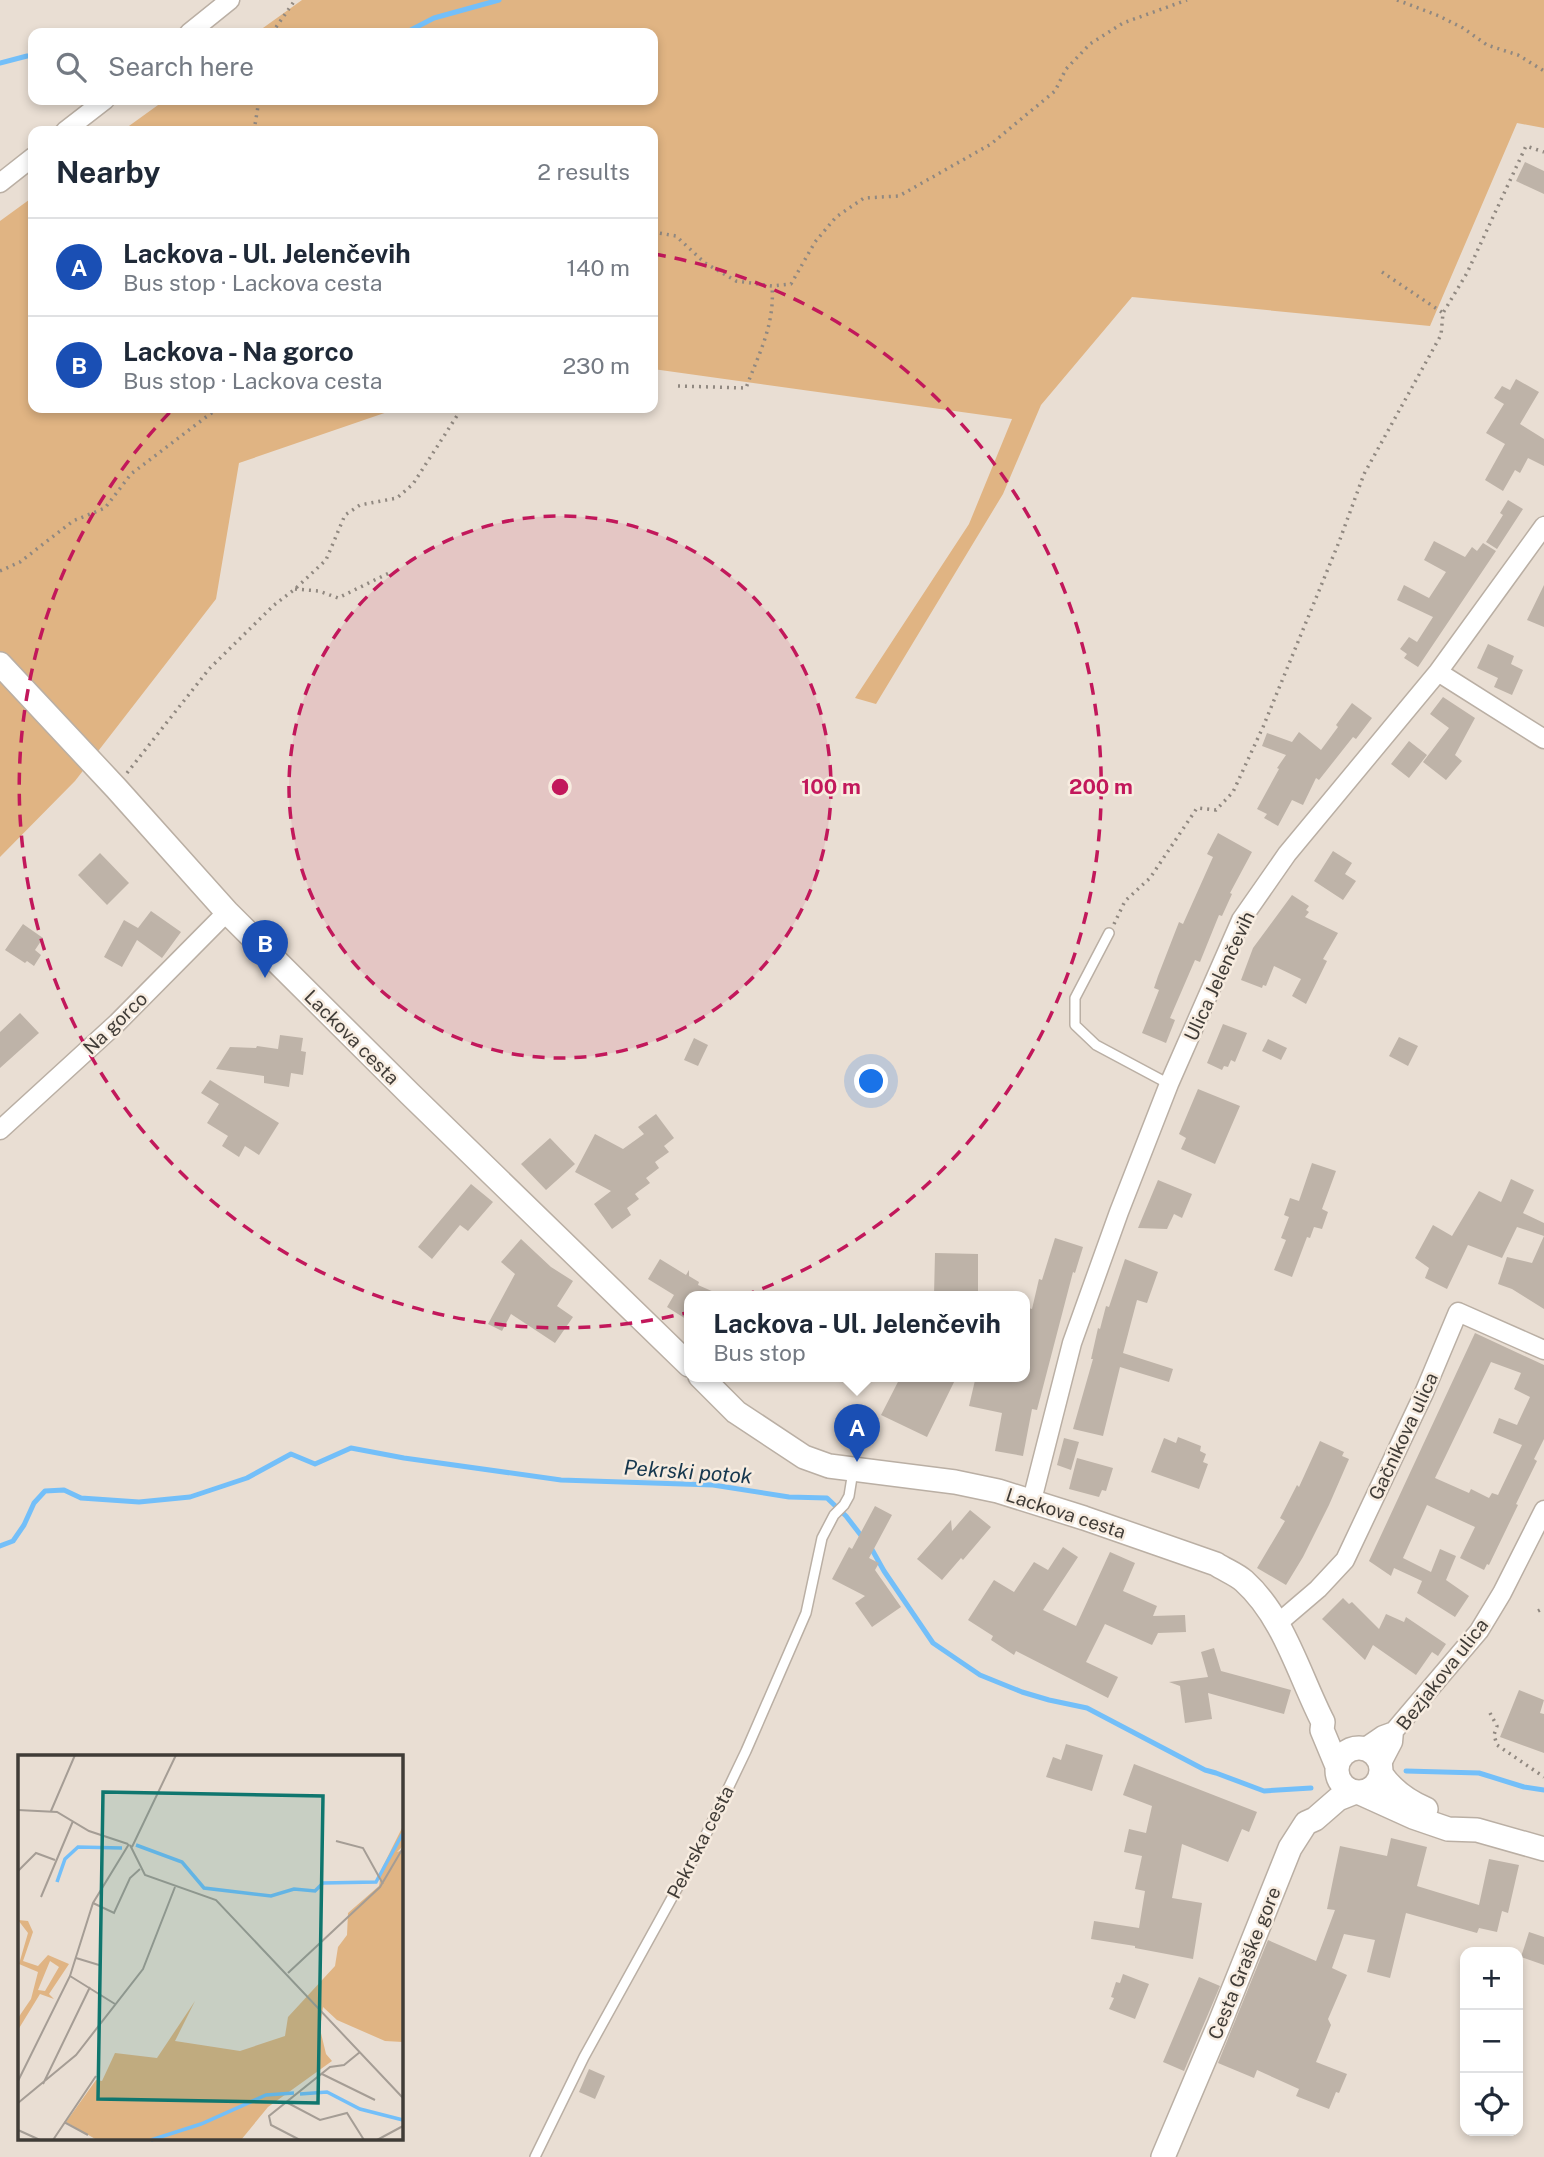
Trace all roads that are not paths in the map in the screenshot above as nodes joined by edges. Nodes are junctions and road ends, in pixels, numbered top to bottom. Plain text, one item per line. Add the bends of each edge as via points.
1 (225, 2) edge
2 (195, 28) edge
3 (99, 105) edge
4 (71, 126) edge
5 (28, 160) edge
6 (0, 183) edge
7 (1544, 526) edge
8 (0, 664) edge
9 (1438, 673) junction
10 (1544, 739) edge
11 (226, 912) junction
12 (1109, 933) road end
13 (1169, 1084) junction
14 (0, 1130) edge
15 (1544, 1350) edge
16 (684, 1360) edge
17 (706, 1382) edge
18 (853, 1470) junction
19 (1032, 1500) junction
20 (1544, 1510) edge
21 (1277, 1624) junction
22 (1323, 1722) junction
23 (1394, 1731) junction
24 (1359, 1748) junction
25 (1381, 1769) junction
26 (1337, 1771) junction
27 (1357, 1793) junction
28 (1306, 1823) junction
29 (1477, 1830) junction
30 (1544, 1849) edge
31 (535, 2157) edge
32 (1163, 2157) edge

1 - 2 street
3 - 4 street
5 - 6 street
7 - 9 street, Ulica Jelenčevih
8 - 11 street, Lackova cesta
9 - 10 street
9 - 13 street, Ulica Jelenčevih via 1287,855 1241,920
11 - 14 street, Na gorco via 117,1023
11 - 16 street, Lackova cesta
12 - 13 lane via 1075,998 1075,1025 1096,1045
13 - 19 street, Ulica Jelenčevih via 1072,1343
15 - 21 street, Gačnikova ulica via 1458,1312 1345,1560
17 - 18 street, Lackova cesta via 736,1412 804,1457
18 - 19 street, Lackova cesta via 955,1482
18 - 31 lane, Pekrska cesta via 849,1496 821,1538 806,1612 740,1763
19 - 21 street, Lackova cesta via 1216,1564 1242,1580
20 - 23 street, Bezjakova ulica via 1479,1632
21 - 22 street, Lackova cesta
22 - 24 street
22 - 26 street, Lackova cesta
23 - 24 street
23 - 25 street, Bezjakova ulica
24 - 25 street via 1373,1752
24 - 26 street via 1340,1756
25 - 27 street via 1376,1784
25 - 29 street via 1408,1801
26 - 27 street via 1345,1788
26 - 28 street
27 - 28 street, Cesta Graške gore via 1338,1799
27 - 29 street via 1448,1829
28 - 32 street, Cesta Graške gore via 1290,1848
29 - 30 street

